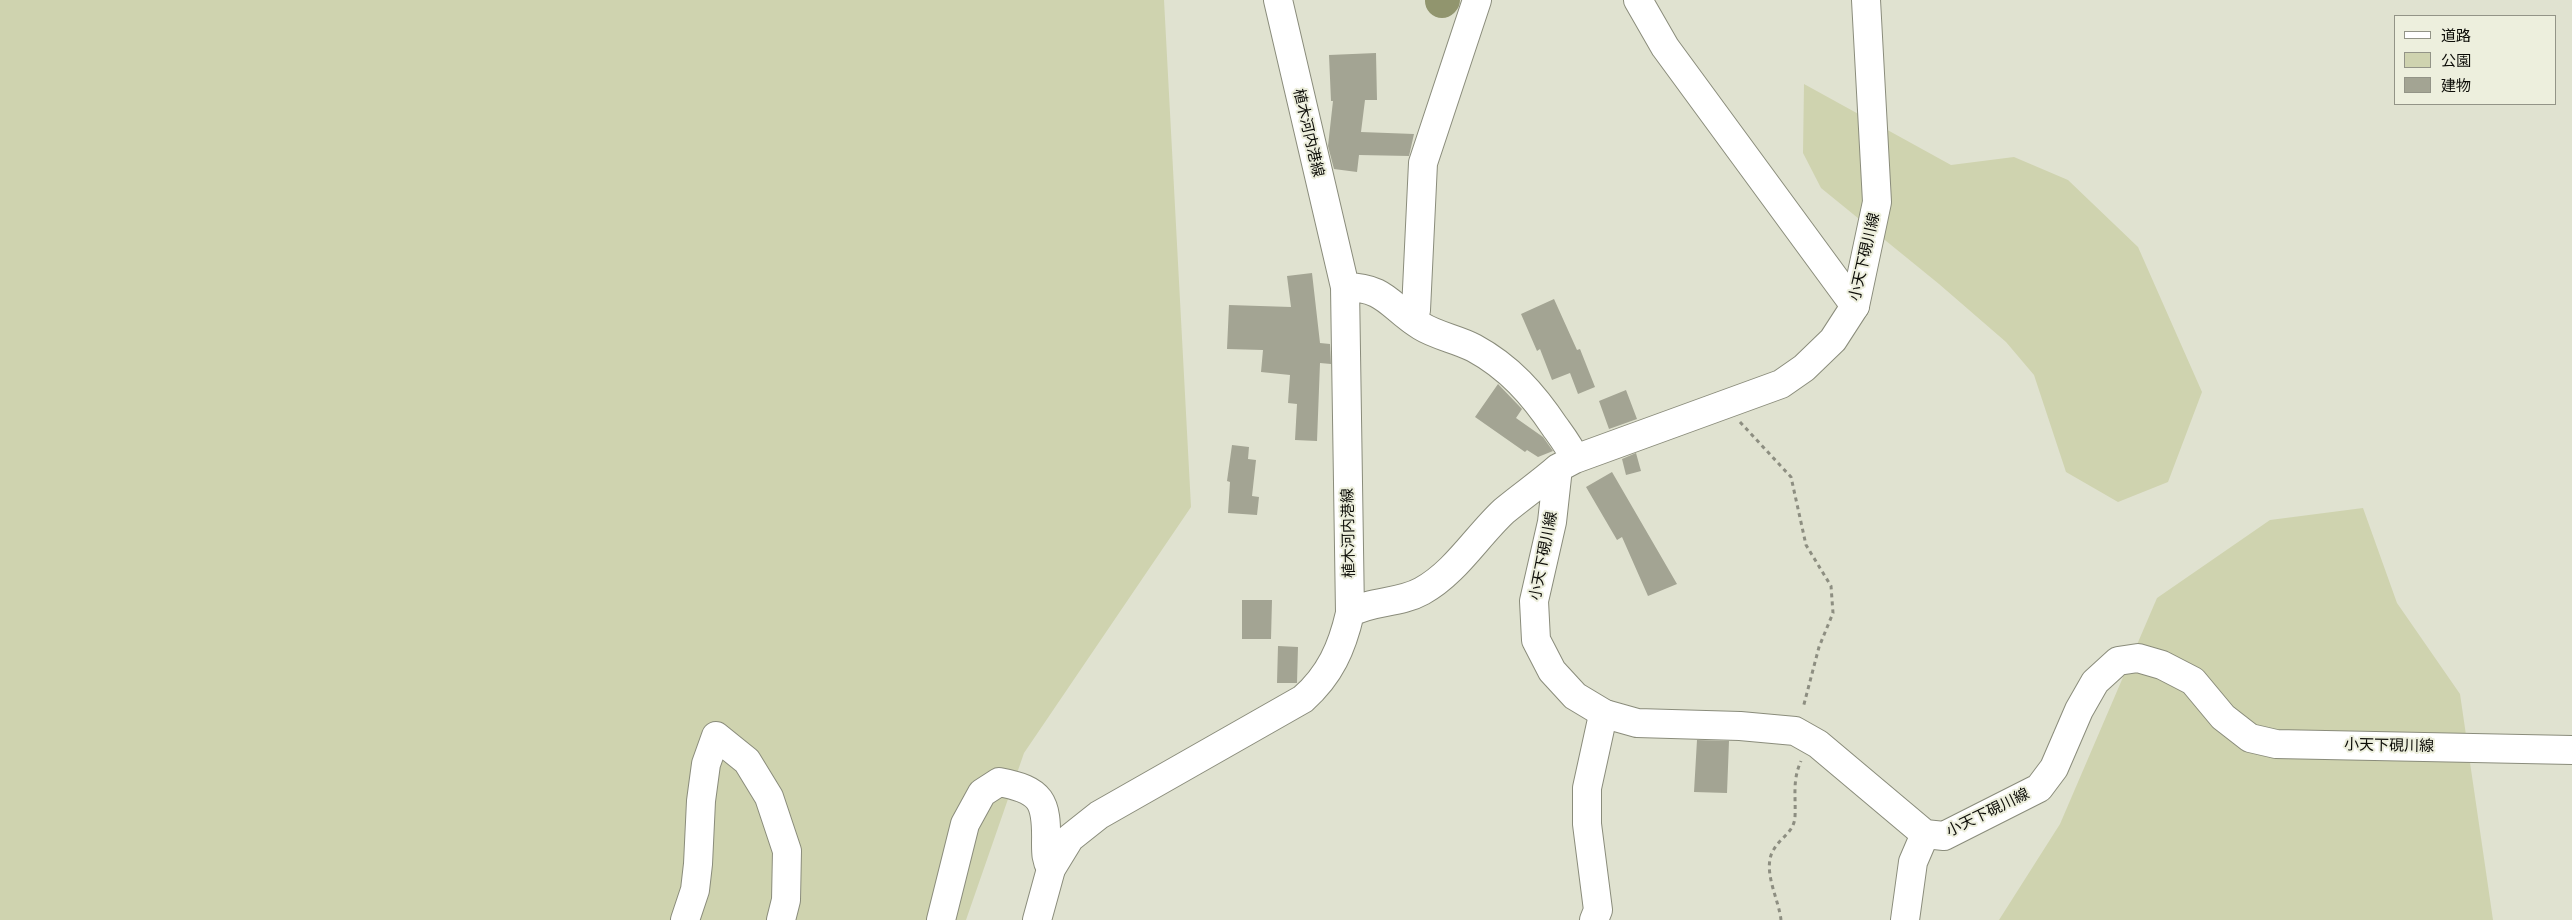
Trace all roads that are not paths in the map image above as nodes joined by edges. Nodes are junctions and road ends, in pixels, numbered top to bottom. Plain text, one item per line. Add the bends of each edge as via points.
1 (1278, 0) edge
2 (1477, 0) edge
3 (1638, 0) edge
4 (1866, 0) edge
5 (1345, 287) junction
6 (1855, 306) junction
7 (1413, 320) junction
8 (1566, 464) junction
9 (1350, 613) junction
10 (1605, 714) junction
11 (2572, 750) edge
12 (1925, 834) junction
13 (1051, 869) junction
14 (685, 920) edge
15 (781, 920) edge
16 (941, 920) edge
17 (1037, 920) edge
18 (1594, 920) edge
19 (1905, 920) edge

1 - 5 main road, 植木河内港線
2 - 7 main road via 1423,163
3 - 6 main road via 1665,46
4 - 6 main road, 小天下硯川線 via 1877,202
5 - 7 main road via 1361,287 1382,294
5 - 9 main road, 植木河内港線
6 - 8 main road, 小天下硯川線 via 1833,340 1804,368 1781,384
7 - 8 main road via 1473,347 1508,369 1541,404 1569,444
8 - 9 main road via 1504,512 1424,590 1407,599 1363,605
8 - 10 main road, 小天下硯川線 via 1534,601 1536,640 1552,670 1575,696
9 - 13 main road, 植木河内港線 via 1339,654 1319,684 1303,699 1099,815 1070,838
10 - 12 main road, 小天下硯川線 via 1637,723 1795,731 1816,743
10 - 18 main road via 1587,788 1587,824 1598,910
11 - 12 main road, 小天下硯川線 via 2276,744 2250,738 2223,718 2193,681 2162,665 2138,658 2118,661 2095,682 2054,768 2039,788 1944,836
12 - 19 main road via 1913,862
13 - 16 main road via 1046,861 1047,814 1042,801 1020,786 999,782 982,793 964,824
13 - 17 main road, 植木河内港線
14 - 15 main road via 697,873 706,764 716,736 747,761 769,797 787,851 786,900

